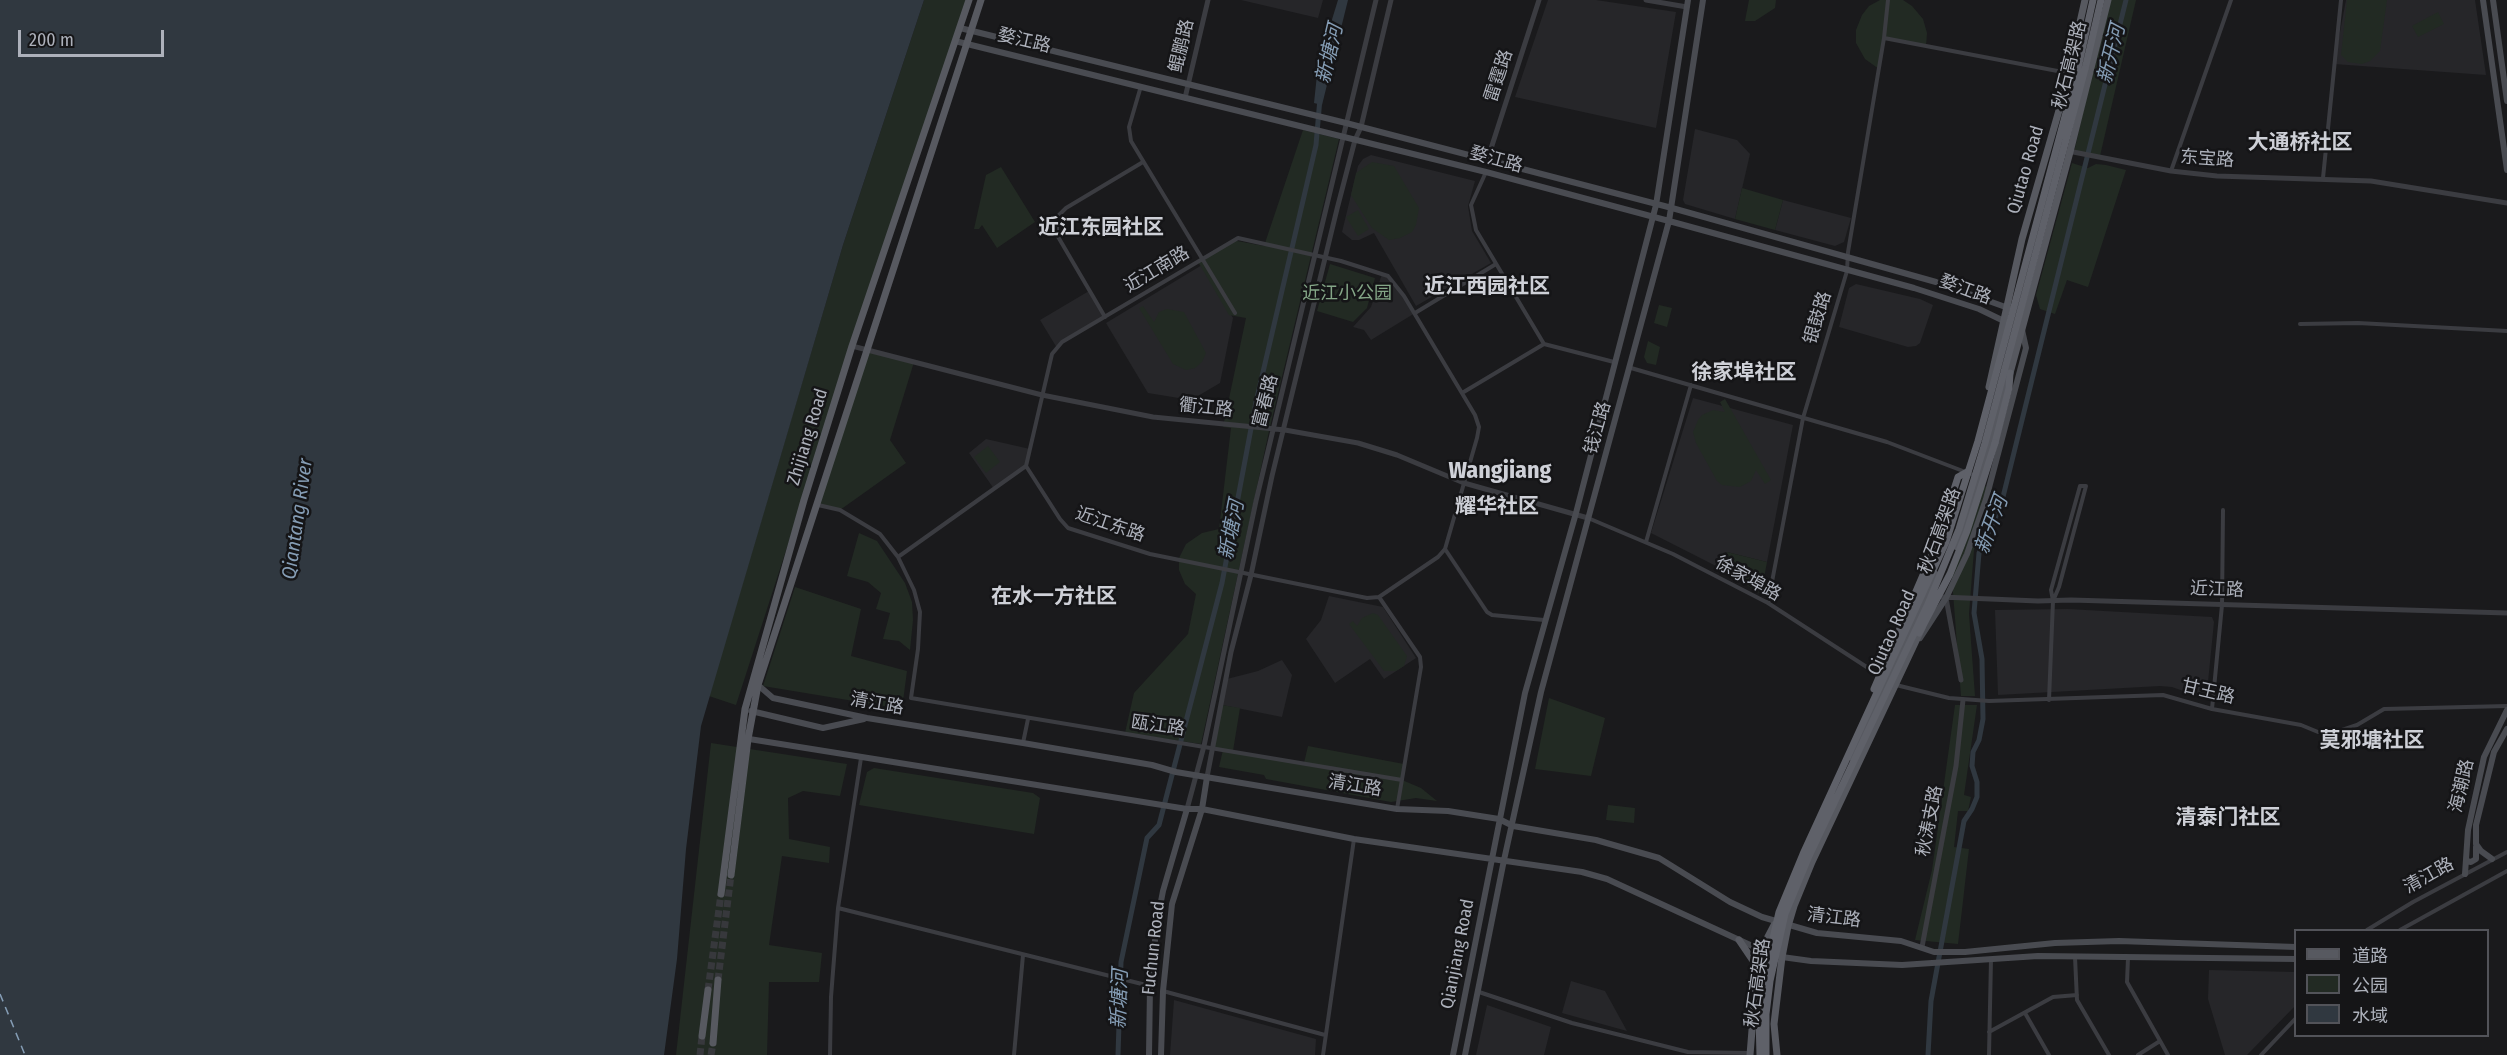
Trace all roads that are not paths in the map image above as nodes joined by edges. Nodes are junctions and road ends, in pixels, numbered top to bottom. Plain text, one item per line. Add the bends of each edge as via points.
1 (969, 0) edge
2 (981, 0) edge
3 (1208, 0) edge
4 (1376, 0) edge
5 (1391, 0) edge
6 (1539, 0) edge
7 (1646, 0) edge
8 (1703, 0) edge
9 (1888, 0) edge
10 (2085, 0) edge
11 (2093, 0) edge
12 (2101, 0) edge
13 (2109, 0) edge
14 (2231, 0) edge
15 (2341, 0) edge
16 (2483, 0) edge
17 (2493, 0) edge
18 (1688, 4) edge
19 (960, 28) junction
20 (971, 31) junction
21 (1884, 38) junction
22 (955, 41) junction
23 (968, 43) junction
24 (2068, 73) junction
25 (1189, 83) junction
26 (1142, 86) junction
27 (1185, 98) junction
28 (2507, 100) edge
29 (1346, 123) junction
30 (1361, 127) junction
31 (1344, 137) junction
32 (1355, 140) junction
33 (2049, 146) junction
34 (2070, 152) junction
35 (1487, 161) junction
36 (1143, 162) junction
37 (2507, 170) edge
38 (2171, 171) junction
39 (1486, 172) junction
40 (2323, 178) junction
41 (2507, 203) edge
42 (1656, 205) junction
43 (1672, 208) junction
44 (1654, 217) junction
45 (1669, 221) junction
46 (1317, 256) junction
47 (1847, 257) junction
48 (1325, 258) junction
49 (1202, 259) junction
50 (1496, 264) junction
51 (1847, 271) junction
52 (2006, 307) junction
53 (1235, 313) dead end
54 (1415, 313) junction
55 (2024, 315) junction
56 (1105, 316) junction
57 (2004, 321) junction
58 (2300, 324) dead end
59 (2022, 328) junction
60 (2507, 331) edge
61 (1544, 344) junction
62 (852, 345) junction
63 (868, 351) junction
64 (1614, 362) junction
65 (1631, 368) junction
66 (2010, 373) junction
67 (1691, 385) junction
68 (1462, 393) junction
69 (1042, 395) junction
70 (1803, 418) junction
71 (1274, 430) junction
72 (1285, 430) junction
73 (1026, 466) junction
74 (1967, 472) junction
75 (1980, 478) junction
76 (1991, 482) junction
77 (1464, 483) junction
78 (817, 504) junction
79 (2223, 510) dead end
80 (1576, 513) junction
81 (1588, 518) junction
82 (1646, 542) junction
83 (1445, 549) junction
84 (898, 557) junction
85 (1242, 573) junction
86 (1251, 574) junction
87 (1928, 591) junction
88 (1937, 595) junction
89 (1379, 597) junction
90 (1946, 598) junction
91 (2053, 601) junction
92 (1768, 603) junction
93 (2222, 605) junction
94 (2507, 613) edge
95 (1544, 620) junction
96 (1913, 649) junction
97 (1887, 680) junction
98 (1961, 680) dead end
99 (758, 685) junction
100 (1896, 685) junction
101 (1963, 700) junction
102 (2049, 700) junction
103 (2507, 708) edge
104 (2212, 709) junction
105 (749, 710) junction
106 (867, 718) junction
107 (1028, 719) junction
108 (2507, 729) edge
109 (744, 738) junction
110 (1023, 743) junction
111 (1204, 746) junction
112 (1212, 748) junction
113 (861, 758) junction
114 (1196, 775) junction
115 (1207, 777) junction
116 (1402, 780) junction
117 (1843, 785) junction
118 (1187, 809) junction
119 (1202, 809) junction
120 (1397, 809) junction
121 (1499, 819) junction
122 (1819, 819) junction
123 (1513, 826) junction
124 (1354, 839) junction
125 (2476, 843) junction
126 (2507, 852) edge
127 (1492, 859) junction
128 (2492, 859) junction
129 (1504, 860) junction
130 (2467, 861) junction
131 (2507, 871) edge
132 (2464, 874) junction
133 (731, 875) tunnel mouth
134 (721, 894) tunnel mouth
135 (838, 908) junction
136 (1776, 922) junction
137 (1788, 926) junction
138 (2369, 929) edge
139 (2402, 929) edge
140 (1739, 940) junction
141 (1922, 947) junction
142 (2294, 947) edge
143 (1761, 950) junction
144 (1023, 955) junction
145 (1966, 956) junction
146 (1782, 957) junction
147 (2075, 957) junction
148 (1991, 958) junction
149 (2128, 958) junction
150 (2294, 959) edge
151 (1758, 968) junction
152 (718, 980) tunnel mouth
153 (1150, 986) junction
154 (708, 990) tunnel mouth
155 (1163, 992) junction
156 (1479, 992) junction
157 (2077, 995) junction
158 (2025, 1013) junction
159 (2294, 1019) edge
160 (1989, 1032) junction
161 (1324, 1035) junction
162 (702, 1036) tunnel mouth
163 (2160, 1041) junction
164 (713, 1043) tunnel mouth
165 (1688, 1054) edge
166 (1750, 1054) edge
167 (830, 1055) edge
168 (1014, 1055) edge
169 (1149, 1055) edge
170 (1161, 1055) edge
171 (1323, 1055) edge
172 (1453, 1055) edge
173 (1465, 1055) edge
174 (1760, 1055) edge
175 (1766, 1055) edge
176 (1777, 1055) edge
177 (1989, 1055) edge
178 (2049, 1055) edge
179 (2109, 1055) edge
180 (2138, 1055) edge
181 (2168, 1055) edge
182 (2261, 1055) edge

1 - 19 main road, Zhijiang Road
2 - 20 main road, Zhijiang Road
3 - 25 street, 鲲鹏路
4 - 29 street, 富春路
5 - 30 street, 富春路
6 - 35 street, 雷霆路
7 - 18 street
8 - 43 main road, 钱江路
9 - 21 street, 银鼓路
10 - 24 main road, Qiutao Road
11 - 122 highway, 秋石高架路, bridge via 2056,152 1952,525 1921,601
12 - 117 highway, 秋石高架路, bridge via 2066,148 1959,529
13 - 34 main road, Qiutao Road
14 - 38 street
15 - 40 street
16 - 37 main road
17 - 28 main road
18 - 42 main road, 钱江路
19 - 20 main road, 婺江路
19 - 22 main road, Zhijiang Road
20 - 23 main road, Zhijiang Road
20 - 25 main road, 婺江路
21 - 24 street
21 - 47 street, 银鼓路
22 - 23 main road, 婺江路
22 - 62 main road, Zhijiang Road
23 - 26 main road, 婺江路
23 - 63 main road, Zhijiang Road
24 - 33 main road, Qiutao Road
25 - 27 street, 鲲鹏路
25 - 29 main road, 婺江路
26 - 27 main road, 婺江路
26 - 36 street via 1130,127 1131,141
27 - 31 main road, 婺江路
29 - 30 main road, 婺江路
29 - 31 street, 富春路
30 - 32 street, 富春路
30 - 35 main road, 婺江路
31 - 32 main road, 婺江路
31 - 46 street, 富春路
32 - 39 main road, 婺江路
32 - 48 street, 富春路
33 - 34 street, 东宝路
33 - 52 main road, Qiutao Road
34 - 38 street, 东宝路
34 - 55 main road, Qiutao Road
35 - 42 main road, 婺江路
36 - 49 street
36 - 56 street via 1059,215 1057,235
38 - 40 street, 东宝路
39 - 44 main road, 婺江路
39 - 50 street via 1471,205 1476,230
40 - 41 street, 东宝路 via 2371,181
42 - 43 main road, 婺江路
42 - 44 main road, 钱江路
43 - 45 main road, 钱江路
43 - 47 main road, 婺江路
44 - 45 main road, 婺江路
44 - 64 main road, 钱江路
45 - 51 main road, 婺江路
45 - 65 main road, 钱江路
46 - 48 street, 近江南路
46 - 49 street, 近江南路 via 1238,238
46 - 71 street, 富春路
47 - 51 street, 银鼓路
47 - 52 main road, 婺江路
48 - 54 street, 近江南路 via 1388,276
48 - 72 street, 富春路
49 - 53 street
49 - 56 street, 近江南路
50 - 54 street
50 - 61 street
51 - 57 main road, 婺江路 via 1914,288
51 - 70 street, 银鼓路
52 - 55 main road, 婺江路
52 - 57 main road, Qiutao Road
54 - 68 street, 近江南路
55 - 59 main road, Qiutao Road
56 - 69 street, 近江南路 via 1062,342 1052,354
57 - 59 main road, 婺江路
57 - 74 main road, Qiutao Road
58 - 60 street
59 - 66 main road, Qiutao Road
59 - 76 main road via 2026,348
61 - 64 street
61 - 68 street
62 - 63 street, 衢江路
62 - 105 main road, Zhijiang Road via 804,500
63 - 69 street, 衢江路
63 - 78 main road, Zhijiang Road
64 - 80 main road, 钱江路
65 - 67 street
65 - 81 main road, 钱江路
66 - 75 main road, Qiutao Road
66 - 117 highway, bridge via 1995,444 1950,574
67 - 70 street
67 - 82 street
68 - 77 street, 近江南路 via 1479,427
69 - 71 street, 衢江路 via 1153,417
69 - 73 street
70 - 74 street via 1887,442
70 - 92 street, 银鼓路
71 - 72 street, 衢江路
71 - 85 street, 富春路
72 - 77 street, 衢江路 via 1358,443
72 - 86 street, 富春路
73 - 84 street
73 - 85 street, 近江东路 via 1068,528 1150,554
74 - 75 street
74 - 87 main road, Qiutao Road
74 - 122 highway, bridge via 1958,477 1936,545
75 - 76 street
75 - 88 main road, Qiutao Road
76 - 90 main road
77 - 80 street, 衢江路
77 - 83 street, 近江南路
78 - 84 street via 840,510 880,534
78 - 99 main road, Zhijiang Road
79 - 93 street
80 - 81 street, 衢江路
80 - 95 main road, 钱江路
81 - 82 street, 徐家埠路
81 - 123 main road, 钱江路 via 1541,692
82 - 92 street, 徐家埠路
83 - 89 street
83 - 95 street via 1487,612
84 - 107 street, 瓯江路 via 920,612 911,698
85 - 86 street, 近江东路
85 - 111 street, 富春路
86 - 89 street, 近江东路 via 1367,598
86 - 112 street, 富春路
87 - 88 street, 近江路
87 - 97 main road, Qiutao Road
88 - 90 street, 近江路
88 - 96 main road, Qiutao Road
89 - 116 street via 1420,657
90 - 91 street, 近江路
90 - 96 main road
90 - 98 street
91 - 91 street via 2059,587 2086,486 2080,486 2051,590
91 - 93 street, 近江路
91 - 102 street
92 - 97 street, 徐家埠路
93 - 94 street, 近江路
93 - 104 street
95 - 121 main road, 钱江路
96 - 100 main road, Qiutao Road
97 - 136 main road, Qiutao Road via 1803,849 1783,894
99 - 105 main road, Zhijiang Road
99 - 106 main road, 清江路 via 773,698
100 - 101 street, 甘王路
100 - 137 main road, Qiutao Road via 1812,862
101 - 102 street, 甘王路
101 - 141 street, 秋涛支路 via 1956,766
102 - 104 street, 甘王路 via 2163,695
103 - 104 street, 甘王路 via 2384,709 2357,725 2318,732
103 - 130 main road, 海潮路 via 2484,757 2468,830
105 - 106 main road via 823,728
105 - 109 main road, Zhijiang Road
106 - 110 main road, 清江路
107 - 110 street
107 - 111 street, 瓯江路
108 - 125 main road, 海潮路 via 2488,770
109 - 113 main road
109 - 133 main road, Zhijiang Road
109 - 134 main road, Zhijiang Road
110 - 114 main road, 清江路
111 - 112 street, 瓯江路
111 - 114 street, 富春路
112 - 115 street, 富春路
112 - 116 street, 瓯江路
113 - 118 main road
113 - 135 street
114 - 115 main road, 清江路
114 - 118 street, 富春路
115 - 119 main road, Fuchun Road
115 - 120 main road, 清江路
116 - 120 street
117 - 175 highway, 秋石高架路, bridge via 1785,914 1770,981
118 - 119 main road
118 - 153 main road, Fuchun Road via 1163,891
119 - 124 main road
119 - 155 main road, Fuchun Road via 1172,904
120 - 121 main road, 清江路
121 - 123 main road, 清江路
121 - 127 main road, 钱江路
122 - 174 highway, 秋石高架路, bridge via 1779,912 1759,1018
123 - 129 main road, 钱江路
123 - 136 main road, 清江路 via 1596,840 1659,858 1730,902
124 - 127 main road
124 - 161 street
125 - 128 main road
125 - 130 main road via 2476,859
126 - 128 street, 清江路
127 - 129 main road
127 - 172 main road, Qianjiang Road
128 - 132 street, 清江路
129 - 140 main road via 1607,879
129 - 156 main road, Qianjiang Road
130 - 132 main road, 海潮路
131 - 139 street, 清江路
132 - 138 street, 清江路
135 - 144 street
135 - 167 street
136 - 137 main road, 清江路
136 - 143 main road, Qiutao Road
137 - 141 main road, 清江路
137 - 146 main road, Qiutao Road
140 - 143 main road
140 - 151 main road
141 - 145 main road, 清江路
142 - 145 main road via 2119,941 2055,943
143 - 146 main road
143 - 151 main road, Qiutao Road
144 - 153 street
144 - 168 street
145 - 146 main road via 1902,965
145 - 148 main road
146 - 176 main road, Qiutao Road via 1774,1024
147 - 148 main road
147 - 149 main road
147 - 157 street
148 - 160 street
149 - 150 main road
149 - 163 street via 2127,982
151 - 166 main road, Qiutao Road
152 - 164 main road
153 - 169 main road, Fuchun Road
154 - 162 main road
155 - 161 street
155 - 170 main road, Fuchun Road
156 - 165 street via 1572,1023
156 - 173 main road, Qianjiang Road
157 - 158 street via 2053,997
157 - 179 street
158 - 160 street
158 - 178 street
159 - 182 street
160 - 177 street
161 - 171 street
163 - 180 street
163 - 181 street
165 - 166 street

